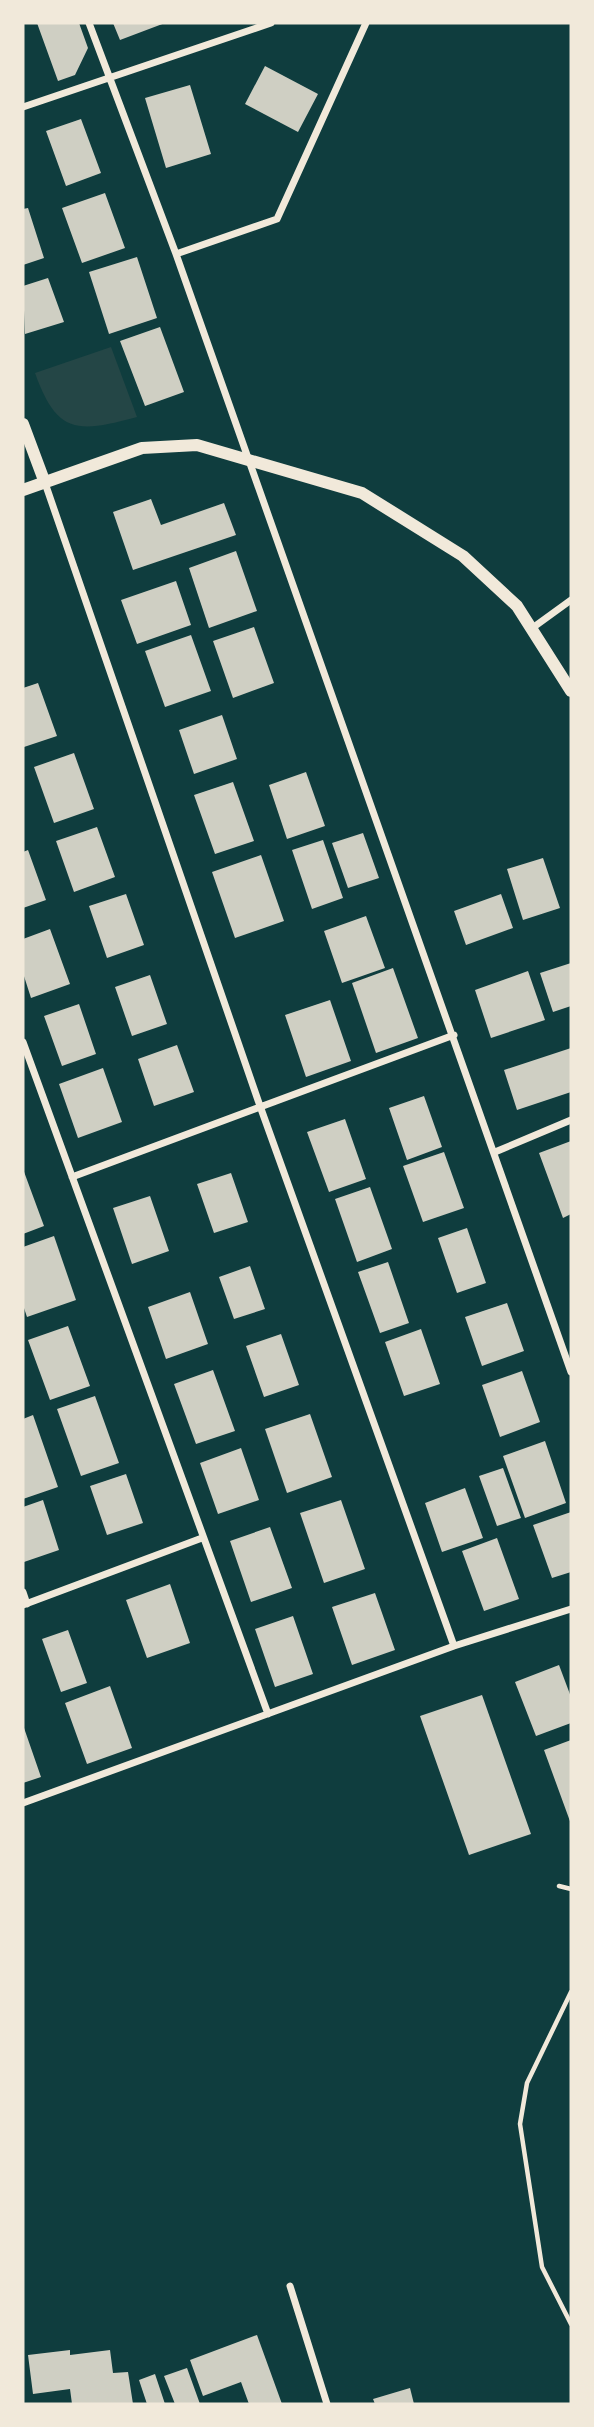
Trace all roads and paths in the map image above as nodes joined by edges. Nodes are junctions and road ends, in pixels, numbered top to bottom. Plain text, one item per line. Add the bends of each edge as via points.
1 (89, 23) edge
2 (271, 23) edge
3 (366, 23) edge
4 (110, 78) junction
5 (23, 107) edge
6 (176, 254) junction
7 (23, 424) edge
8 (248, 459) junction
9 (45, 483) junction
10 (23, 490) edge
11 (571, 600) edge
12 (531, 629) junction
13 (571, 691) edge
14 (454, 1035) junction
15 (23, 1042) edge
16 (260, 1106) junction
17 (571, 1120) edge
18 (495, 1152) junction
19 (72, 1177) junction
20 (571, 1372) edge
21 (202, 1538) junction
22 (23, 1592) edge
23 (25, 1604) edge
24 (571, 1609) edge
25 (454, 1646) junction
26 (268, 1714) junction
27 (23, 1803) edge
28 (559, 1886) dead end
29 (571, 1889) edge
30 (571, 1992) edge
31 (290, 2286) dead end
32 (571, 2324) edge
33 (327, 2404) edge

1 - 4 street
2 - 4 street
3 - 6 street via 276,219
4 - 5 street
4 - 6 street
6 - 8 street
7 - 9 street
8 - 9 street via 197,445 142,448
8 - 12 street via 362,493 463,556 517,606
8 - 14 street
9 - 10 street
9 - 16 street
11 - 12 street
12 - 13 street
14 - 16 street
14 - 18 street
15 - 19 street
16 - 19 street
16 - 25 street
17 - 18 street
18 - 20 street
19 - 21 street
21 - 23 street
21 - 26 street
22 - 23 street
24 - 25 street
25 - 26 street
26 - 27 street
28 - 29 path
30 - 32 path via 527,2083 520,2124 542,2267
31 - 33 street

